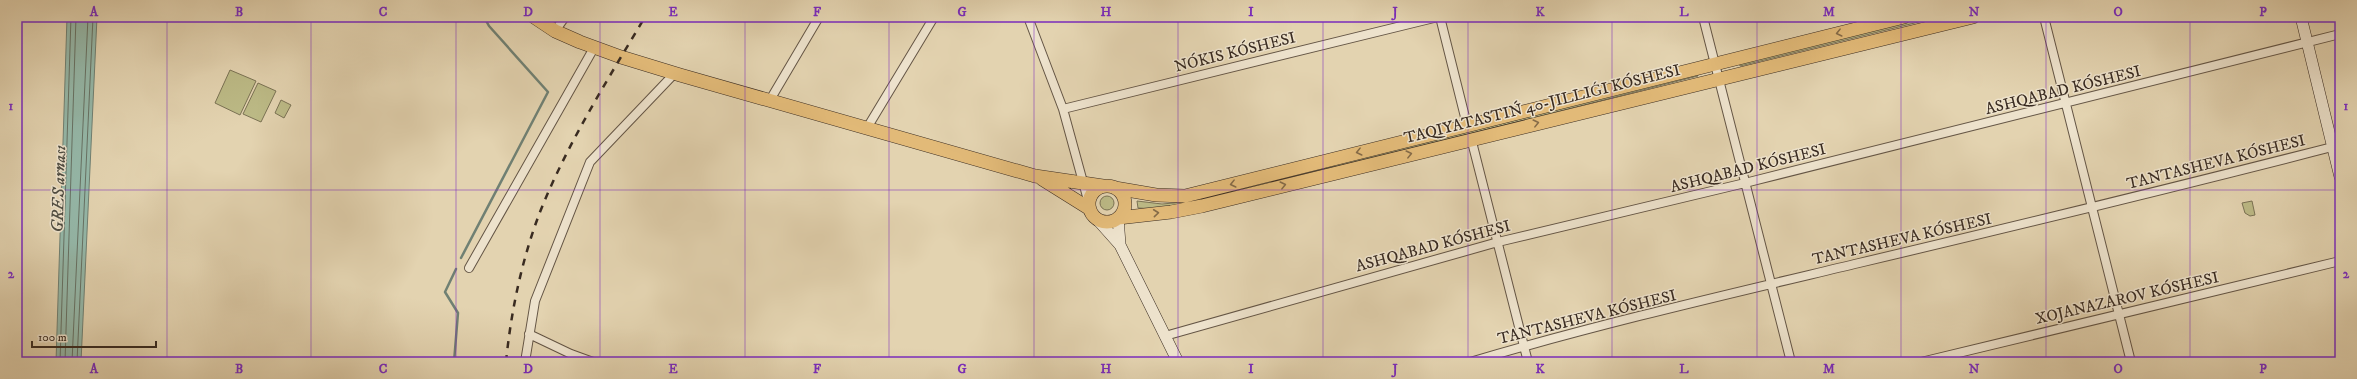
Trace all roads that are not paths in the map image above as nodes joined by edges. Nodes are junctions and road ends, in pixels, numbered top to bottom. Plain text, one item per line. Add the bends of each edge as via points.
1 (534, 17) edge
2 (564, 17) edge
3 (819, 17) edge
4 (934, 17) edge
5 (1028, 17) edge
6 (1439, 17) edge
7 (1703, 17) edge
8 (1904, 17) edge
9 (1973, 17) edge
10 (2044, 17) edge
11 (2301, 17) edge
12 (555, 31) junction
13 (2340, 34) edge
14 (2308, 42) junction
15 (595, 46) junction
16 (1715, 63) junction
17 (675, 74) junction
18 (1719, 79) junction
19 (770, 100) junction
20 (2066, 103) junction
21 (1063, 109) junction
22 (1467, 124) junction
23 (867, 128) junction
24 (1471, 138) junction
25 (2336, 146) edge
26 (1035, 176) junction
27 (2340, 177) edge
28 (1084, 183) junction
29 (1745, 183) junction
30 (1109, 187) junction
31 (2092, 208) junction
32 (1092, 210) junction
33 (1118, 218) junction
34 (1498, 242) junction
35 (1120, 245) junction
36 (2340, 262) edge
37 (469, 268) dead end
38 (1771, 284) junction
39 (2119, 314) junction
40 (529, 334) junction
41 (1165, 336) junction
42 (1524, 346) junction
43 (525, 362) edge
44 (593, 362) edge
45 (1178, 362) edge
46 (1470, 362) edge
47 (1528, 362) edge
48 (1791, 362) edge
49 (1921, 362) edge
50 (2131, 362) edge

1 - 12 main road
2 - 12 street
3 - 19 street
4 - 23 street
5 - 21 street
6 - 21 street, NÓKIS KÓSHESI
6 - 22 street
7 - 16 street
8 -> 16 main road
9 - 18 main road
10 - 20 street
11 - 14 street
12 - 15 main road
13 - 14 street, ASHQABAD KÓSHESI
14 - 20 street, ASHQABAD KÓSHESI
14 - 25 street
15 - 17 main road
15 - 37 street
16 - 18 street
16 - 22 main road
17 - 19 main road
17 - 40 street via 590,162 535,302
24 -> 18 main road
18 - 29 street
19 - 23 main road
20 - 29 street, ASHQABAD KÓSHESI
20 - 31 street
21 - 28 street
22 -> 30 main road via 1185,196 1156,195
23 - 26 main road
33 -> 24 main road via 1202,206
24 - 34 street
25 - 27 street
25 - 31 street, TANTASHEVA KÓSHESI
26 - 28 main road
26 - 32 main road
28 - 30 main road
28 - 32 street
29 - 34 street, ASHQABAD KÓSHESI
29 - 38 street
30 - 32 main road via 1092,195
30 - 33 main road via 1123,196 1125,202 1122,214
31 - 38 street, TANTASHEVA KÓSHESI
31 - 39 street
32 - 33 main road via 1107,221
32 - 35 street
33 - 35 street
34 - 41 street, ASHQABAD KÓSHESI
34 - 42 street
35 - 41 street
36 - 39 street, XOJANAZAROV KÓSHESI
38 - 42 street, TANTASHEVA KÓSHESI
38 - 48 street
39 - 49 street, XOJANAZAROV KÓSHESI
39 - 50 street
40 - 43 street
40 - 44 street
41 - 45 street
42 - 46 street, TANTASHEVA KÓSHESI
42 - 47 street

